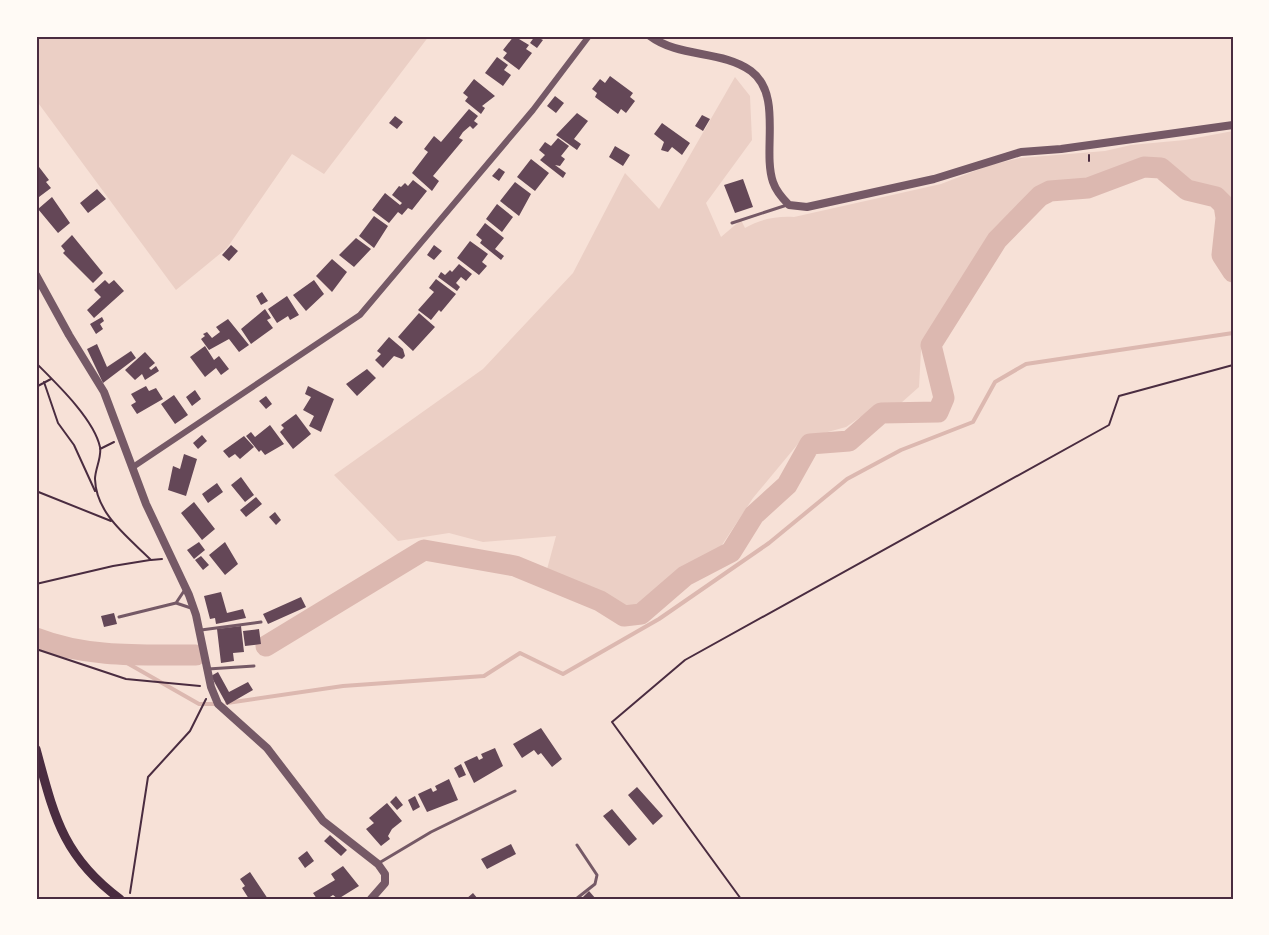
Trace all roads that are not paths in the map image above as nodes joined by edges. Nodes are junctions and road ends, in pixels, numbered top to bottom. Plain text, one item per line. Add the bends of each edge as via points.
1 (589, 36) edge
2 (650, 36) edge
3 (1233, 125) edge
4 (789, 205) junction
5 (732, 223) dead end
6 (36, 275) edge
7 (133, 467) junction
8 (186, 588) junction
9 (176, 603) junction
10 (194, 609) junction
11 (119, 617) dead end
12 (261, 622) dead end
13 (200, 630) junction
14 (254, 666) dead end
15 (208, 669) junction
16 (36, 749) edge
17 (515, 791) dead end
18 (577, 845) dead end
19 (378, 864) junction
20 (120, 899) edge
21 (372, 899) edge
22 (576, 899) edge

1 - 7 street via 533,110 360,315
2 - 4 street via 672,47 739,64 752,72 761,84 771,119 773,182
3 - 4 street via 1021,152 934,179 807,207
4 - 5 lane
6 - 7 street via 104,392
7 - 8 street
8 - 9 lane
8 - 10 street
9 - 10 lane
9 - 11 lane
10 - 13 street
12 - 13 lane
13 - 15 street
14 - 15 lane
15 - 19 street via 218,704 267,748 323,821
16 - 20 main road via 53,810 72,852 86,870
17 - 19 lane via 431,832
18 - 22 lane via 597,875 595,884
19 - 21 street via 385,874 385,883

